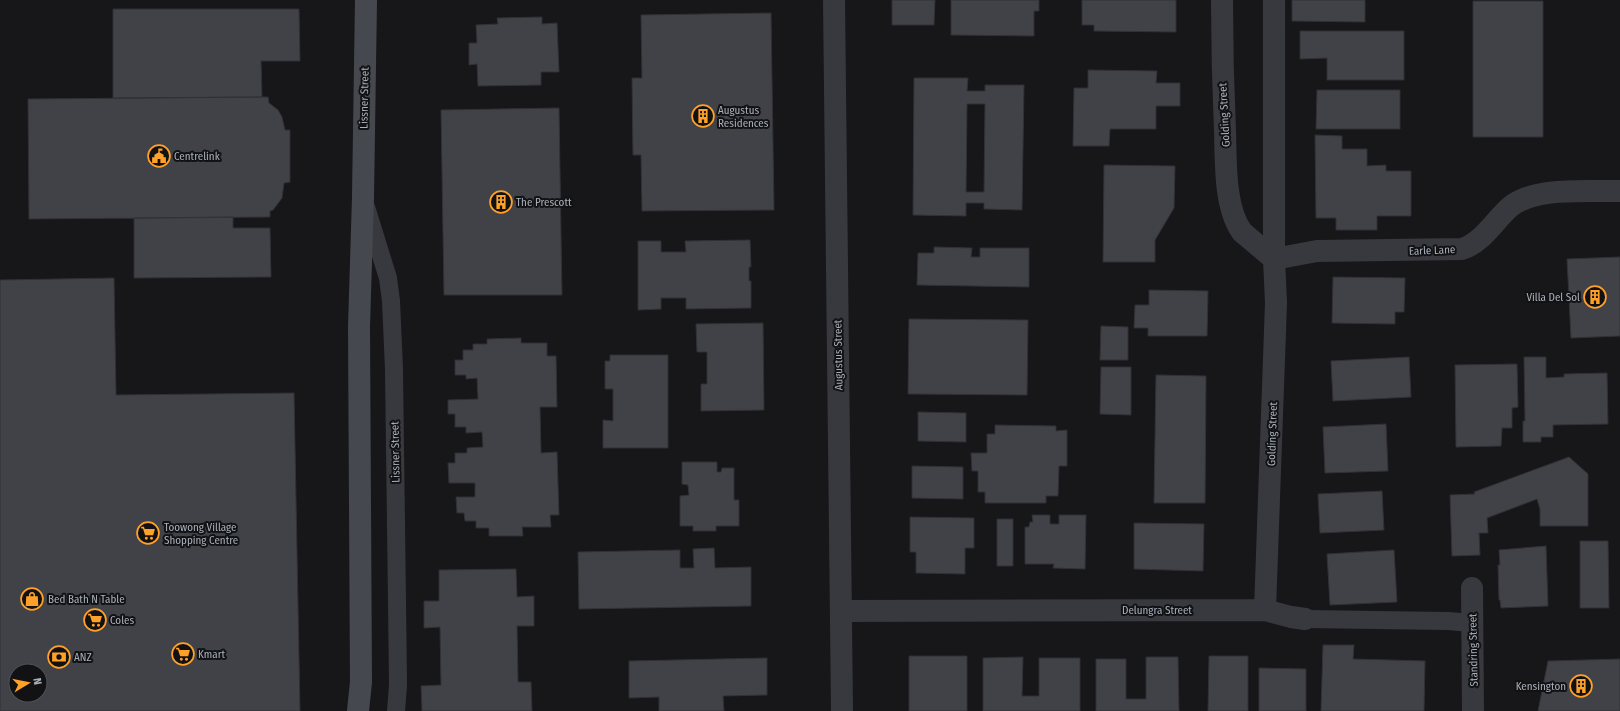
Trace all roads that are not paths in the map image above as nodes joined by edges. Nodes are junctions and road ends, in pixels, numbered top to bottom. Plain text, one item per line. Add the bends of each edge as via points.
1 (366, 0) edge
2 (834, 0) edge
3 (1222, 0) edge
4 (1274, 0) edge
5 (1620, 191) edge
6 (363, 197) junction
7 (1274, 259) junction
8 (1472, 588) dead end
9 (1266, 610) junction
10 (841, 611) junction
11 (1305, 619) joint
12 (1472, 623) junction
13 (361, 682) junction
14 (358, 711) edge
15 (367, 711) edge
16 (396, 711) edge
17 (842, 711) edge
18 (1473, 711) edge

1 - 6 street, Lissner Street
2 - 10 street, Augustus Street
3 - 7 street, Golding Street via 1223,95 1228,187 1232,212 1242,232
4 - 7 street, Golding Street
5 - 7 street, Earle Lane via 1549,193 1524,198 1510,207 1478,239 1462,249 1317,251
6 - 13 street, Lissner Street via 359,327
6 - 16 lane, Lissner Street via 388,278 390,301 394,369 398,601
7 - 9 street, Golding Street via 1276,303
8 - 12 street, Standring Street
9 - 10 street, Delungra Street
9 - 11 street, Delungra Street
10 - 17 street, Augustus Street
11 - 12 lane, Delungra Street via 1448,620
12 - 18 street, Standring Street
13 - 14 street, Lissner Street
13 - 15 street, Lissner Street

